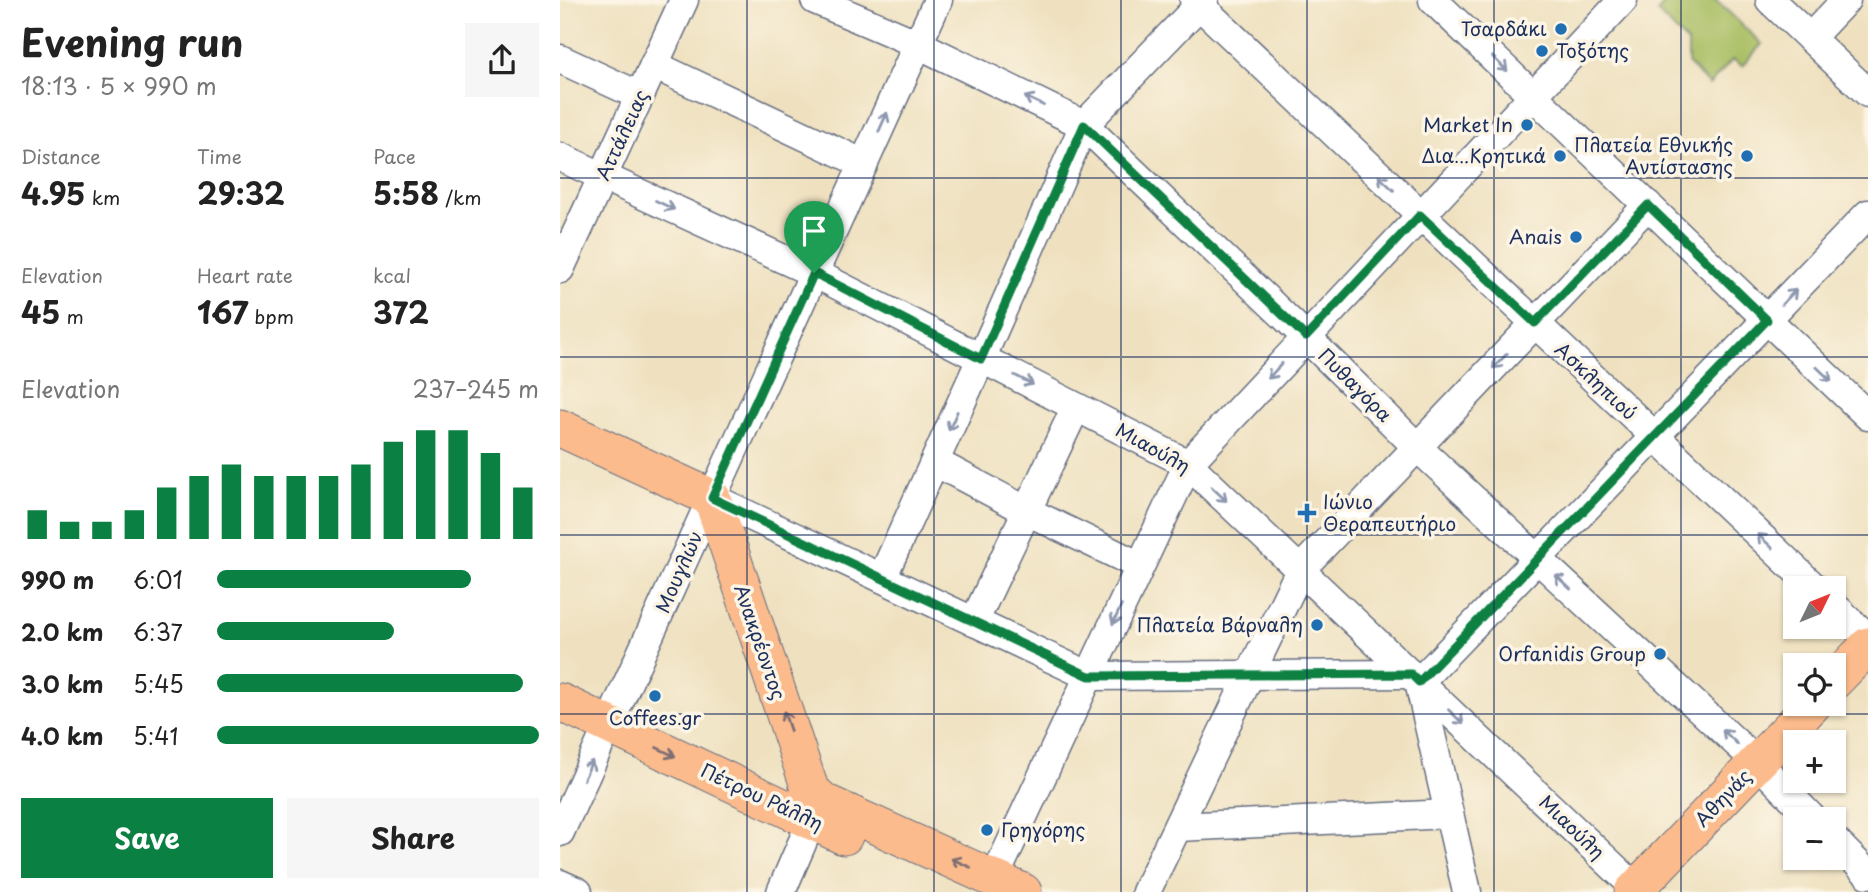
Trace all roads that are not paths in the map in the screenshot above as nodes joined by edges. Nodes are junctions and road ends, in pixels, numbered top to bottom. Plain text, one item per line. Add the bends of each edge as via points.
1 (684, 0) edge
2 (815, 0) edge
3 (938, 0) edge
4 (1433, 0) edge
5 (1623, 0) edge
6 (1770, 0) edge
7 (1846, 0) edge
8 (1199, 2) edge
9 (1810, 38) junction
10 (918, 44) junction
11 (560, 59) edge
12 (654, 65) junction
13 (1868, 93) edge
14 (1532, 95) junction
15 (640, 96) junction
16 (1084, 125) junction
17 (560, 157) edge
18 (864, 164) junction
19 (603, 177) junction
20 (1648, 205) junction
21 (1868, 214) edge
22 (1420, 215) junction
23 (560, 269) edge
24 (814, 273) junction
25 (1767, 320) junction
26 (1535, 323) junction
27 (1306, 337) junction
28 (981, 359) junction
29 (1076, 407) junction
30 (1868, 416) edge
31 (560, 428) edge
32 (1655, 436) junction
33 (1417, 447) junction
34 (935, 462) junction
35 (1188, 464) junction
36 (712, 498) junction
37 (1027, 511) junction
38 (1538, 558) junction
39 (1140, 566) junction
40 (1300, 570) junction
41 (1802, 576) edge
42 (882, 578) junction
43 (1846, 617) edge
44 (974, 622) junction
45 (1868, 638) edge
46 (1868, 646) edge
47 (1846, 669) edge
48 (1249, 675) junction
49 (1089, 676) junction
50 (1415, 678) junction
51 (560, 702) edge
52 (1801, 716) edge
53 (609, 724) junction
54 (1757, 762) junction
55 (810, 803) junction
56 (1801, 807) edge
57 (1449, 814) junction
58 (1178, 827) junction
59 (560, 832) edge
60 (1846, 852) edge
61 (1868, 874) edge
62 (560, 884) edge
63 (994, 887) edge
64 (1636, 891) edge
65 (578, 892) edge
66 (780, 892) edge
67 (1146, 892) edge
68 (1467, 892) edge

1 - 12 street, Αττάλειας
2 - 10 street, Πυθαγόρα
3 - 10 street, Μουγλών
4 -> 14 street
5 - 14 street
6 - 9 street
7 - 9 street
8 - 16 street
22 -> 8 street, Ασκληπιού
9 - 13 street
16 -> 10 street, Πυθαγόρα
18 -> 10 street, Μουγλών
11 - 15 street
12 - 15 street, Αττάλειας
12 - 18 street
14 - 20 street
14 - 22 street
15 - 19 street, Αττάλειας
16 - 27 street, Πυθαγόρα
16 - 28 street
17 - 19 street, Μιαούλη
18 - 24 street, Μουγλών
19 - 23 street, Αττάλειας
19 -> 24 street, Μιαούλη
20 - 25 street
20 - 26 street
25 -> 21 street
22 - 26 street, Ασκληπιού
22 - 27 street
24 - 28 street, Μιαούλη
24 - 36 street, Μουγλών
25 -> 30 street
25 - 32 street
26 - 32 street, Ασκληπιού
26 -> 33 street
27 - 33 street, Πυθαγόρα
27 -> 35 street
28 -> 29 street, Μιαούλη
28 -> 34 street
29 - 35 street, Μιαούλη
29 - 37 street
31 - 36 main road
32 - 38 street
41 -> 32 street, Ασκληπιού
33 - 38 street, Πυθαγόρα
33 - 40 street
34 - 37 street
34 - 42 street
35 - 39 street
35 -> 40 street, Μιαούλη
36 - 42 street
36 - 53 street, Μουγλών
55 -> 36 main road, Ανακρέοντος
37 - 39 street
37 - 44 street
38 - 50 street
54 -> 38 street, Πυθαγόρα
39 -> 49 street
40 - 48 street
40 - 50 street, Μιαούλη
42 - 44 street
43 - 45 street
44 - 49 street
46 - 47 main road
48 - 49 street
48 - 50 street
48 - 58 street
49 - 63 street
50 - 57 street
50 -> 64 street, Μιαούλη
51 - 53 main road, Πέτρου Ράλλη
52 - 54 main road, Αθηνάς
53 -> 55 main road, Πέτρου Ράλλη
59 -> 53 street, Μουγλών
54 - 56 street, Πυθαγόρα
54 - 64 main road, Αθηνάς
55 - 63 main road, Πέτρου Ράλλη via 815,794
55 - 66 street
57 - 58 street
57 - 68 street
58 - 67 street
60 - 61 street
62 - 65 street

